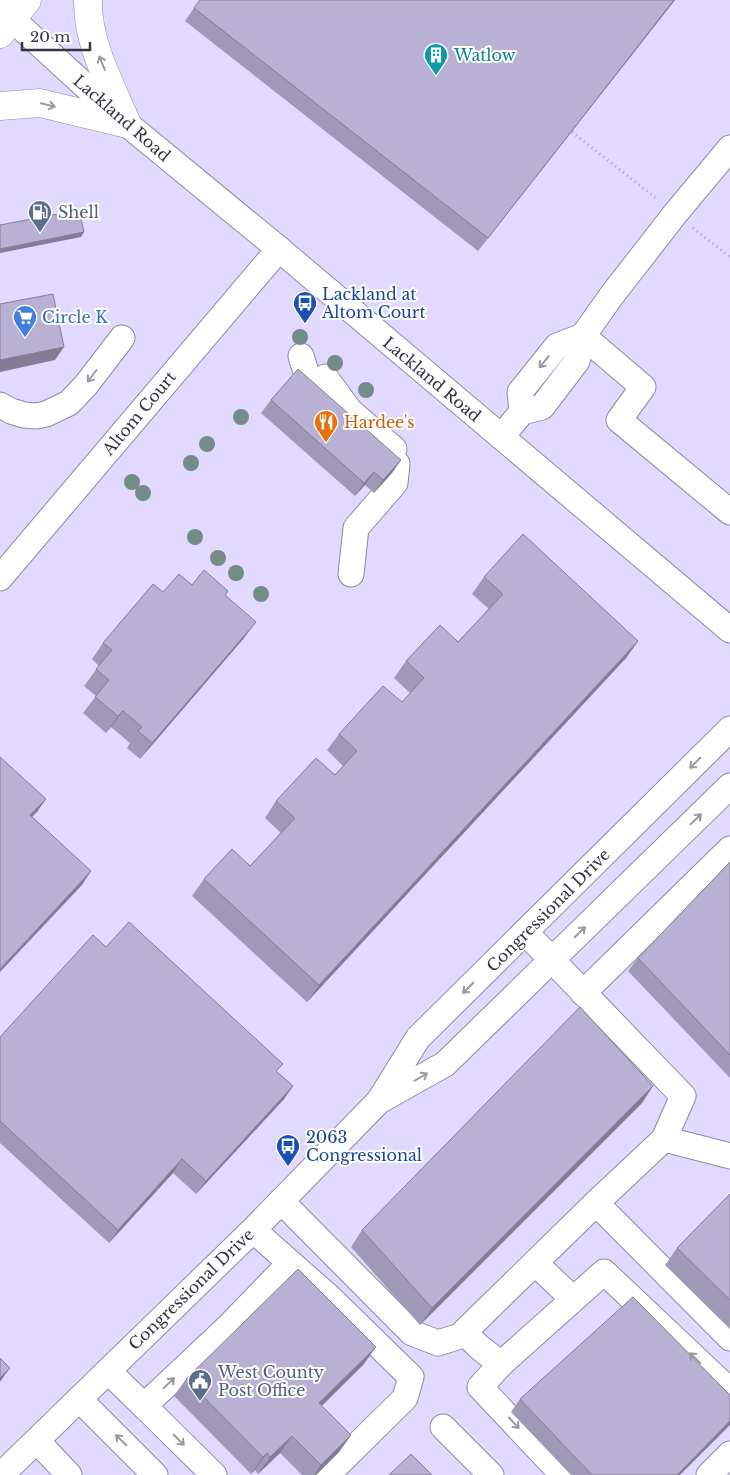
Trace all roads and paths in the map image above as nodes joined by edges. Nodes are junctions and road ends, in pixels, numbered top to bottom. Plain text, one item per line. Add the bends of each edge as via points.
1 (88, 0) edge
2 (10, 15) edge
3 (0, 106) edge
4 (127, 124) junction
5 (572, 132) edge
6 (730, 148) edge
7 (675, 214) junction
8 (279, 249) junction
9 (730, 257) edge
10 (584, 336) junction
11 (122, 338) dead end
12 (301, 356) dead end
13 (325, 377) dead end
14 (0, 405) edge
15 (501, 437) junction
16 (730, 512) edge
17 (368, 555) dead end
18 (351, 574) dead end
19 (0, 578) edge
20 (730, 630) edge
21 (730, 729) edge
22 (730, 786) edge
23 (730, 849) edge
24 (525, 932) junction
25 (552, 960) junction
26 (583, 993) junction
27 (379, 1102) junction
28 (664, 1139) junction
29 (730, 1156) edge
30 (281, 1201) junction
31 (596, 1203) junction
32 (253, 1230) junction
33 (290, 1262) junction
34 (535, 1263) junction
35 (573, 1299) junction
36 (464, 1332) junction
37 (730, 1338) edge
38 (501, 1364) junction
39 (108, 1371) junction
40 (730, 1391) edge
41 (79, 1399) junction
42 (144, 1406) junction
43 (443, 1427) dead end
44 (37, 1441) junction
45 (730, 1454) edge
46 (2, 1475) edge
47 (68, 1475) edge
48 (155, 1475) edge
49 (214, 1475) edge
50 (327, 1475) edge
51 (491, 1475) edge
52 (563, 1475) edge
53 (709, 1475) edge

4 -> 1 main road via 95,47
2 - 4 street, Lackland Road
3 -> 4 main road via 40,103
4 - 8 street, Lackland Road
5 - 7 path
6 - 7 street
7 - 9 path
7 - 10 street
8 - 15 street, Lackland Road
8 - 19 street, Altom Court
10 - 15 street via 577,361 542,407 522,412
10 - 16 street via 643,387 619,420
11 -> 14 street via 86,385 69,403 57,410 24,415
12 - 18 street via 311,389 397,464 395,483 356,528
13 - 17 street via 350,410 408,461 413,470 411,484 367,537
15 - 20 street, Lackland Road
21 -> 24 street, Congressional Drive
25 -> 22 street, Congressional Drive
23 - 26 street
24 - 25 street
24 -> 27 street, Congressional Drive via 418,1038
25 - 26 street
27 -> 25 street, Congressional Drive via 445,1064
26 - 28 street via 683,1096
27 - 30 street, Congressional Drive
28 - 29 street
28 - 31 street
30 - 32 street, Congressional Drive
30 - 36 street via 412,1334 438,1343
31 - 34 street
31 - 37 street
32 - 33 street
32 - 39 street, Congressional Drive
42 -> 33 street via 229,1326
33 - 50 street via 411,1377 405,1398
34 - 35 street
34 - 36 street
35 - 38 street
40 -> 35 street via 604,1272
36 - 38 street
38 -> 52 street via 480,1387
39 - 41 street, Congressional Drive
39 - 42 street
41 - 44 street, Congressional Drive
48 -> 41 street
42 -> 49 street
43 - 51 street
44 - 46 street, Congressional Drive
44 - 47 street
45 - 53 street

